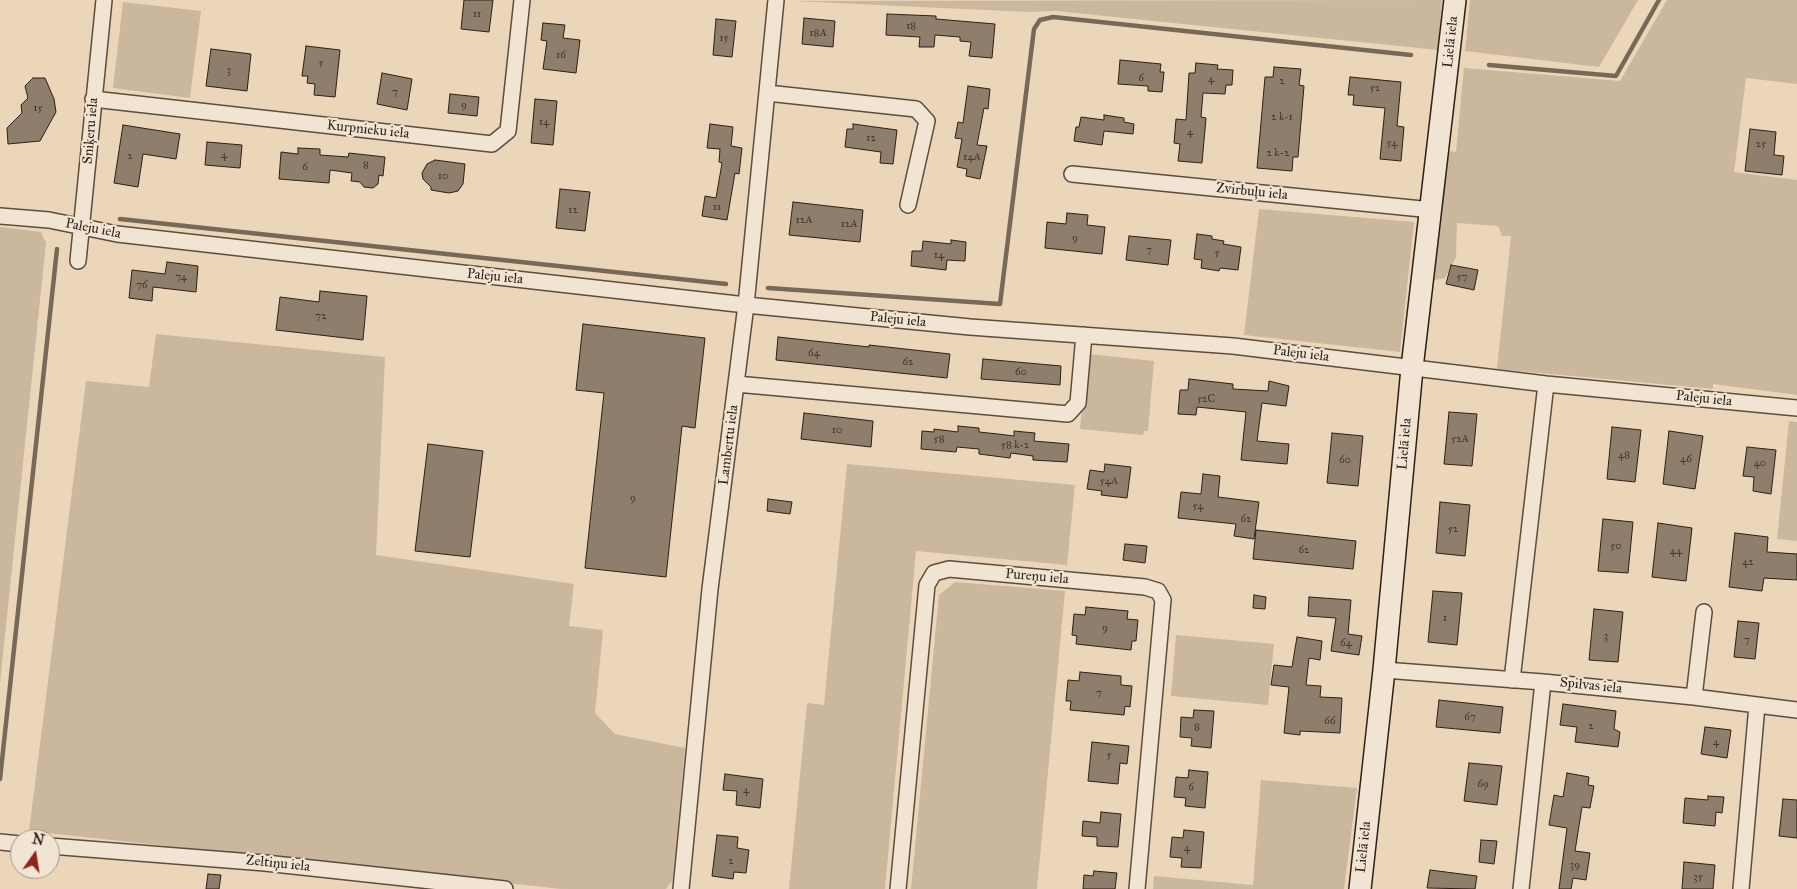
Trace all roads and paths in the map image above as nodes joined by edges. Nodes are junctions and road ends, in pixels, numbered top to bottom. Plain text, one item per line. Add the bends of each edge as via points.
1 (104, 0) edge
2 (522, 0) edge
3 (776, 0) edge
4 (1455, 0) edge
5 (767, 93) junction
6 (93, 99) junction
7 (1072, 174) dead end
8 (908, 205) dead end
9 (1432, 210) junction
10 (0, 216) edge
11 (82, 227) junction
12 (78, 261) dead end
13 (746, 305) junction
14 (1084, 335) junction
15 (1412, 368) junction
16 (736, 384) junction
17 (1546, 384) junction
18 (1797, 408) edge
19 (1704, 612) dead end
20 (1384, 670) junction
21 (1512, 680) junction
22 (1543, 682) junction
23 (1694, 697) junction
24 (1757, 705) junction
25 (1797, 710) edge
26 (60, 847) edge
27 (505, 889) edge
28 (681, 889) edge
29 (898, 889) edge
30 (1137, 889) edge
31 (1360, 889) edge
32 (1522, 889) edge
33 (1741, 889) edge

1 - 6 street, Sniķeru iela
2 - 6 street, Kurpnieku iela via 508,131 492,144
3 - 5 street, Lambertu iela
4 - 9 street, Lielā iela
5 - 8 street via 916,109 927,121
5 - 13 street, Lambertu iela
6 - 11 street, Sniķeru iela
7 - 9 street, Zvirbuļu iela
9 - 15 street, Lielā iela
10 - 11 street, Paleju iela via 49,220
11 - 12 street, Sniķeru iela
11 - 13 street, Paleju iela via 117,234
13 - 14 street, Paleju iela
13 - 16 street, Lambertu iela
14 - 15 street, Paleju iela via 1233,346
14 - 16 street via 1078,402 1068,414
15 - 17 street, Paleju iela
15 - 20 street, Lielā iela
16 - 28 street, Lambertu iela via 710,589
17 - 18 street, Paleju iela
17 - 21 street
19 - 23 street
20 - 21 street, Spilvas iela
20 - 31 street, Lielā iela
21 - 22 street, Spilvas iela
22 - 23 street, Spilvas iela
22 - 32 street
23 - 24 street, Spilvas iela
24 - 25 street, Spilvas iela
24 - 33 street
26 - 27 street, Zeltiņu iela via 265,862
29 - 30 street, Pureņu iela via 927,585 934,574 949,569 1145,587 1158,591 1164,600

